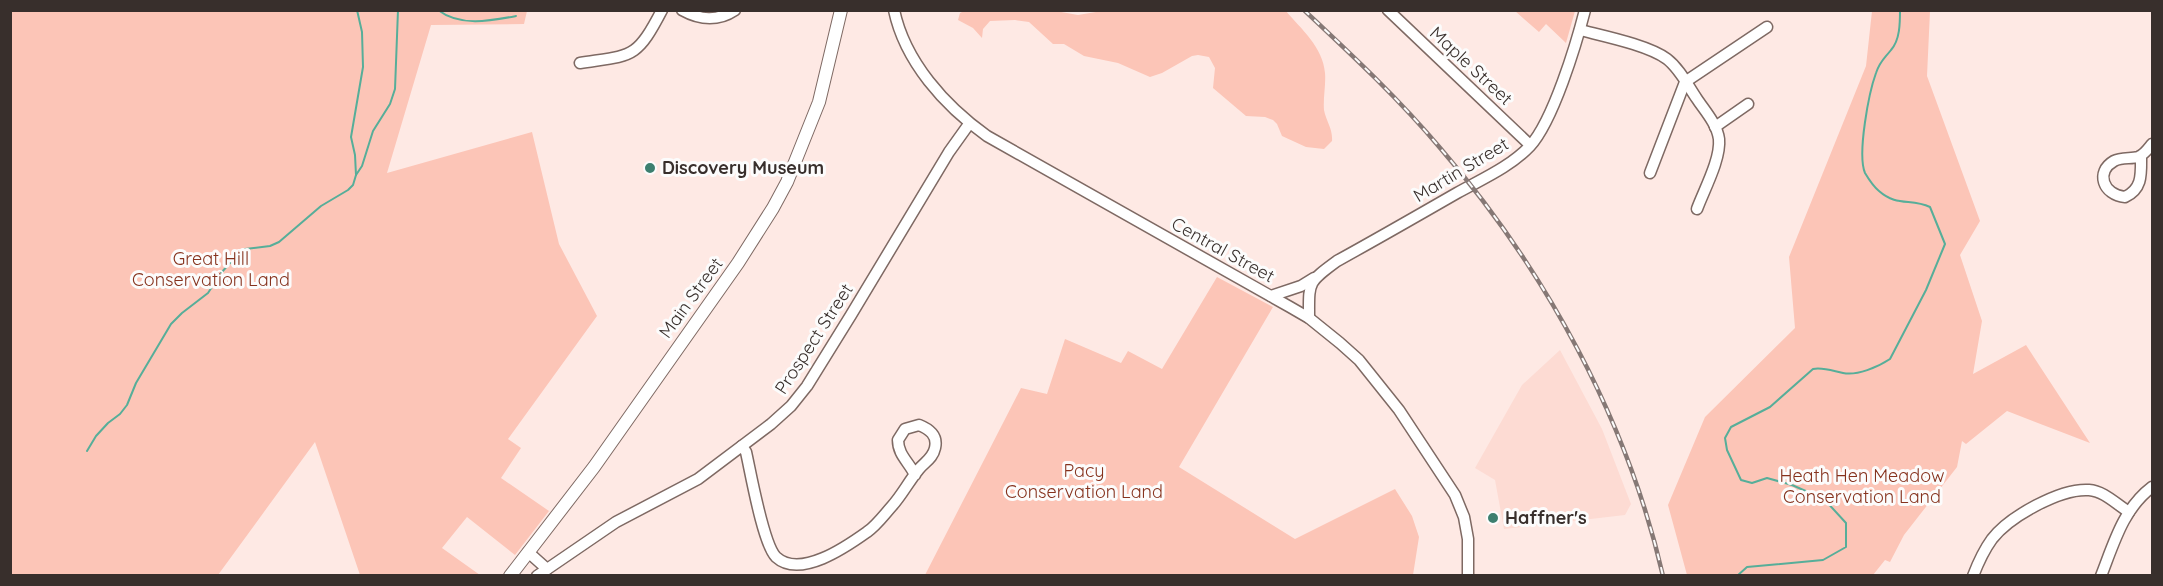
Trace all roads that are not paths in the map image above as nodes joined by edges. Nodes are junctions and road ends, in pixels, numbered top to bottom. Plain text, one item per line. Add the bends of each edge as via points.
1 (662, 10) edge
2 (682, 10) edge
3 (735, 10) edge
4 (841, 10) edge
5 (894, 10) edge
6 (1388, 10) edge
7 (1585, 10) edge
8 (1767, 27) dead end
9 (1580, 30) junction
10 (580, 63) dead end
11 (1685, 82) junction
12 (1748, 104) dead end
13 (969, 124) junction
14 (1715, 127) junction
15 (2152, 144) edge
16 (1530, 145) junction
17 (2141, 156) dead end
18 (1650, 173) dead end
19 (1697, 209) dead end
20 (1314, 278) junction
21 (1271, 297) junction
22 (1309, 318) junction
23 (742, 446) junction
24 (915, 475) junction
25 (2152, 487) edge
26 (2129, 512) junction
27 (528, 552) junction
28 (542, 572) edge
29 (510, 576) edge
30 (1468, 576) edge
31 (1973, 576) edge
32 (2101, 576) edge

1 - 10 street via 648,36 634,51
2 - 3 street via 695,17 713,19
4 - 27 main road, Main Street via 819,102 773,208 594,467
5 - 13 street, Central Street via 907,51
6 - 16 street, Maple Street
7 - 9 street, Martin Street
8 - 11 street
9 - 11 street via 1658,54 1674,66
9 - 16 street, Martin Street via 1549,115
11 - 14 street
11 - 18 street
12 - 14 street
13 - 21 street, Central Street
13 - 23 street, Prospect Street via 807,386 791,406
14 - 19 street via 1718,152
15 - 17 street
16 - 20 street, Martin Street via 1503,167 1337,261
20 - 21 street, Martin Street
20 - 22 street via 1308,290
21 - 22 street, Central Street
22 - 30 street, Central Street via 1372,376 1443,474 1464,518
23 - 24 street via 767,542 786,563 820,561 868,531
23 - 28 street, Prospect Street via 698,479 615,522
24 - 24 street via 936,447 932,432 919,425 905,429 898,440 900,455
25 - 26 street
26 - 31 street via 2101,493 2070,492 2005,526 1992,539
26 - 32 street
27 - 28 street
27 - 29 main road, Main Street

